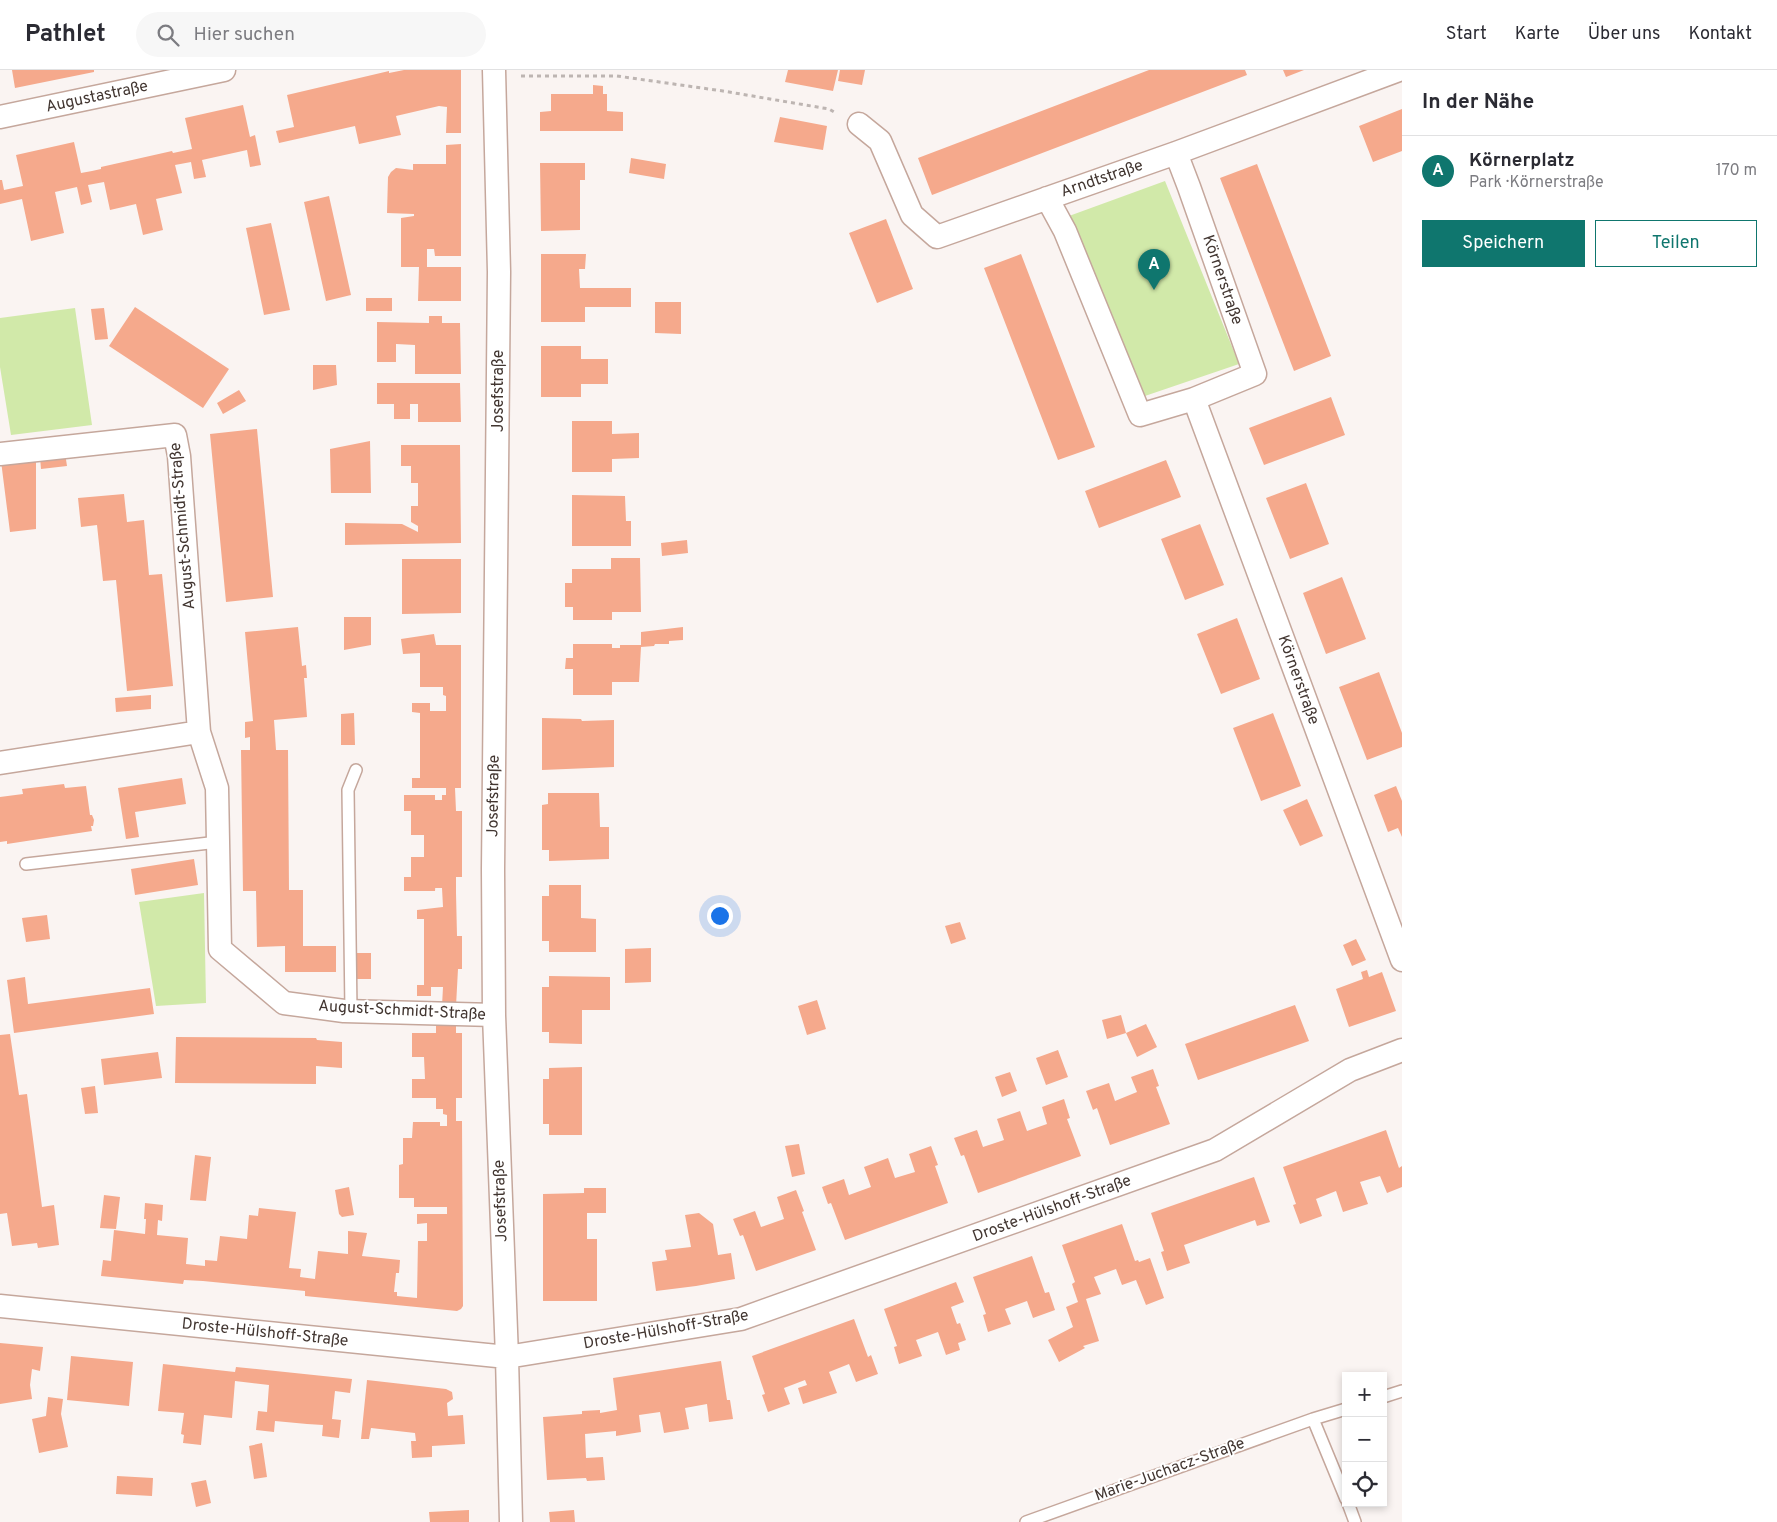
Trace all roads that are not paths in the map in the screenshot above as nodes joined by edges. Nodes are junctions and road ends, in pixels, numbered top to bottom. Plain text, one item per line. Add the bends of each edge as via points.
1 (224, 70) edge
2 (1399, 70) edge
3 (494, 73) edge
4 (0, 118) edge
5 (859, 124) road end
6 (1176, 153) junction
7 (1047, 198) junction
8 (1194, 399) junction
9 (0, 454) edge
10 (199, 732) junction
11 (0, 764) edge
12 (356, 770) dead end
13 (218, 842) junction
14 (26, 864) dead end
15 (1402, 960) edge
16 (351, 1011) junction
17 (494, 1015) junction
18 (1402, 1050) edge
19 (0, 1306) edge
20 (507, 1357) junction
21 (1402, 1391) edge
22 (1387, 1396) edge
23 (1342, 1409) edge
24 (1313, 1419) junction
25 (1342, 1489) edge
26 (1349, 1507) edge
27 (511, 1522) edge
28 (1026, 1522) edge
29 (1355, 1522) edge

1 - 4 street, Augustastraße
2 - 6 street, Arndtstraße
3 - 17 street, Josefstraße via 500,272
5 - 7 street, Arndtstraße via 880,141 912,215 937,237
6 - 7 street, Arndtstraße
6 - 8 street, Körnerstraße via 1255,374
7 - 8 street, Körnerstraße via 1065,231 1140,415
8 - 15 street, Körnerstraße
9 - 10 street, August-Schmidt-Straße via 175,434
10 - 11 street
10 - 13 street, August-Schmidt-Straße via 217,788
12 - 16 lane via 348,790
13 - 14 lane
13 - 16 street, August-Schmidt-Straße via 220,949 284,1003
16 - 17 street, August-Schmidt-Straße
17 - 20 street, Josefstraße
18 - 20 street, Droste-Hülshoff-Straße via 1350,1070 1215,1150 741,1319
19 - 20 street, Droste-Hülshoff-Straße
20 - 27 street, Josefstraße
21 - 22 lane
23 - 24 lane, Marie-Juchacz-Straße
24 - 25 lane
24 - 28 lane, Marie-Juchacz-Straße
26 - 29 lane

